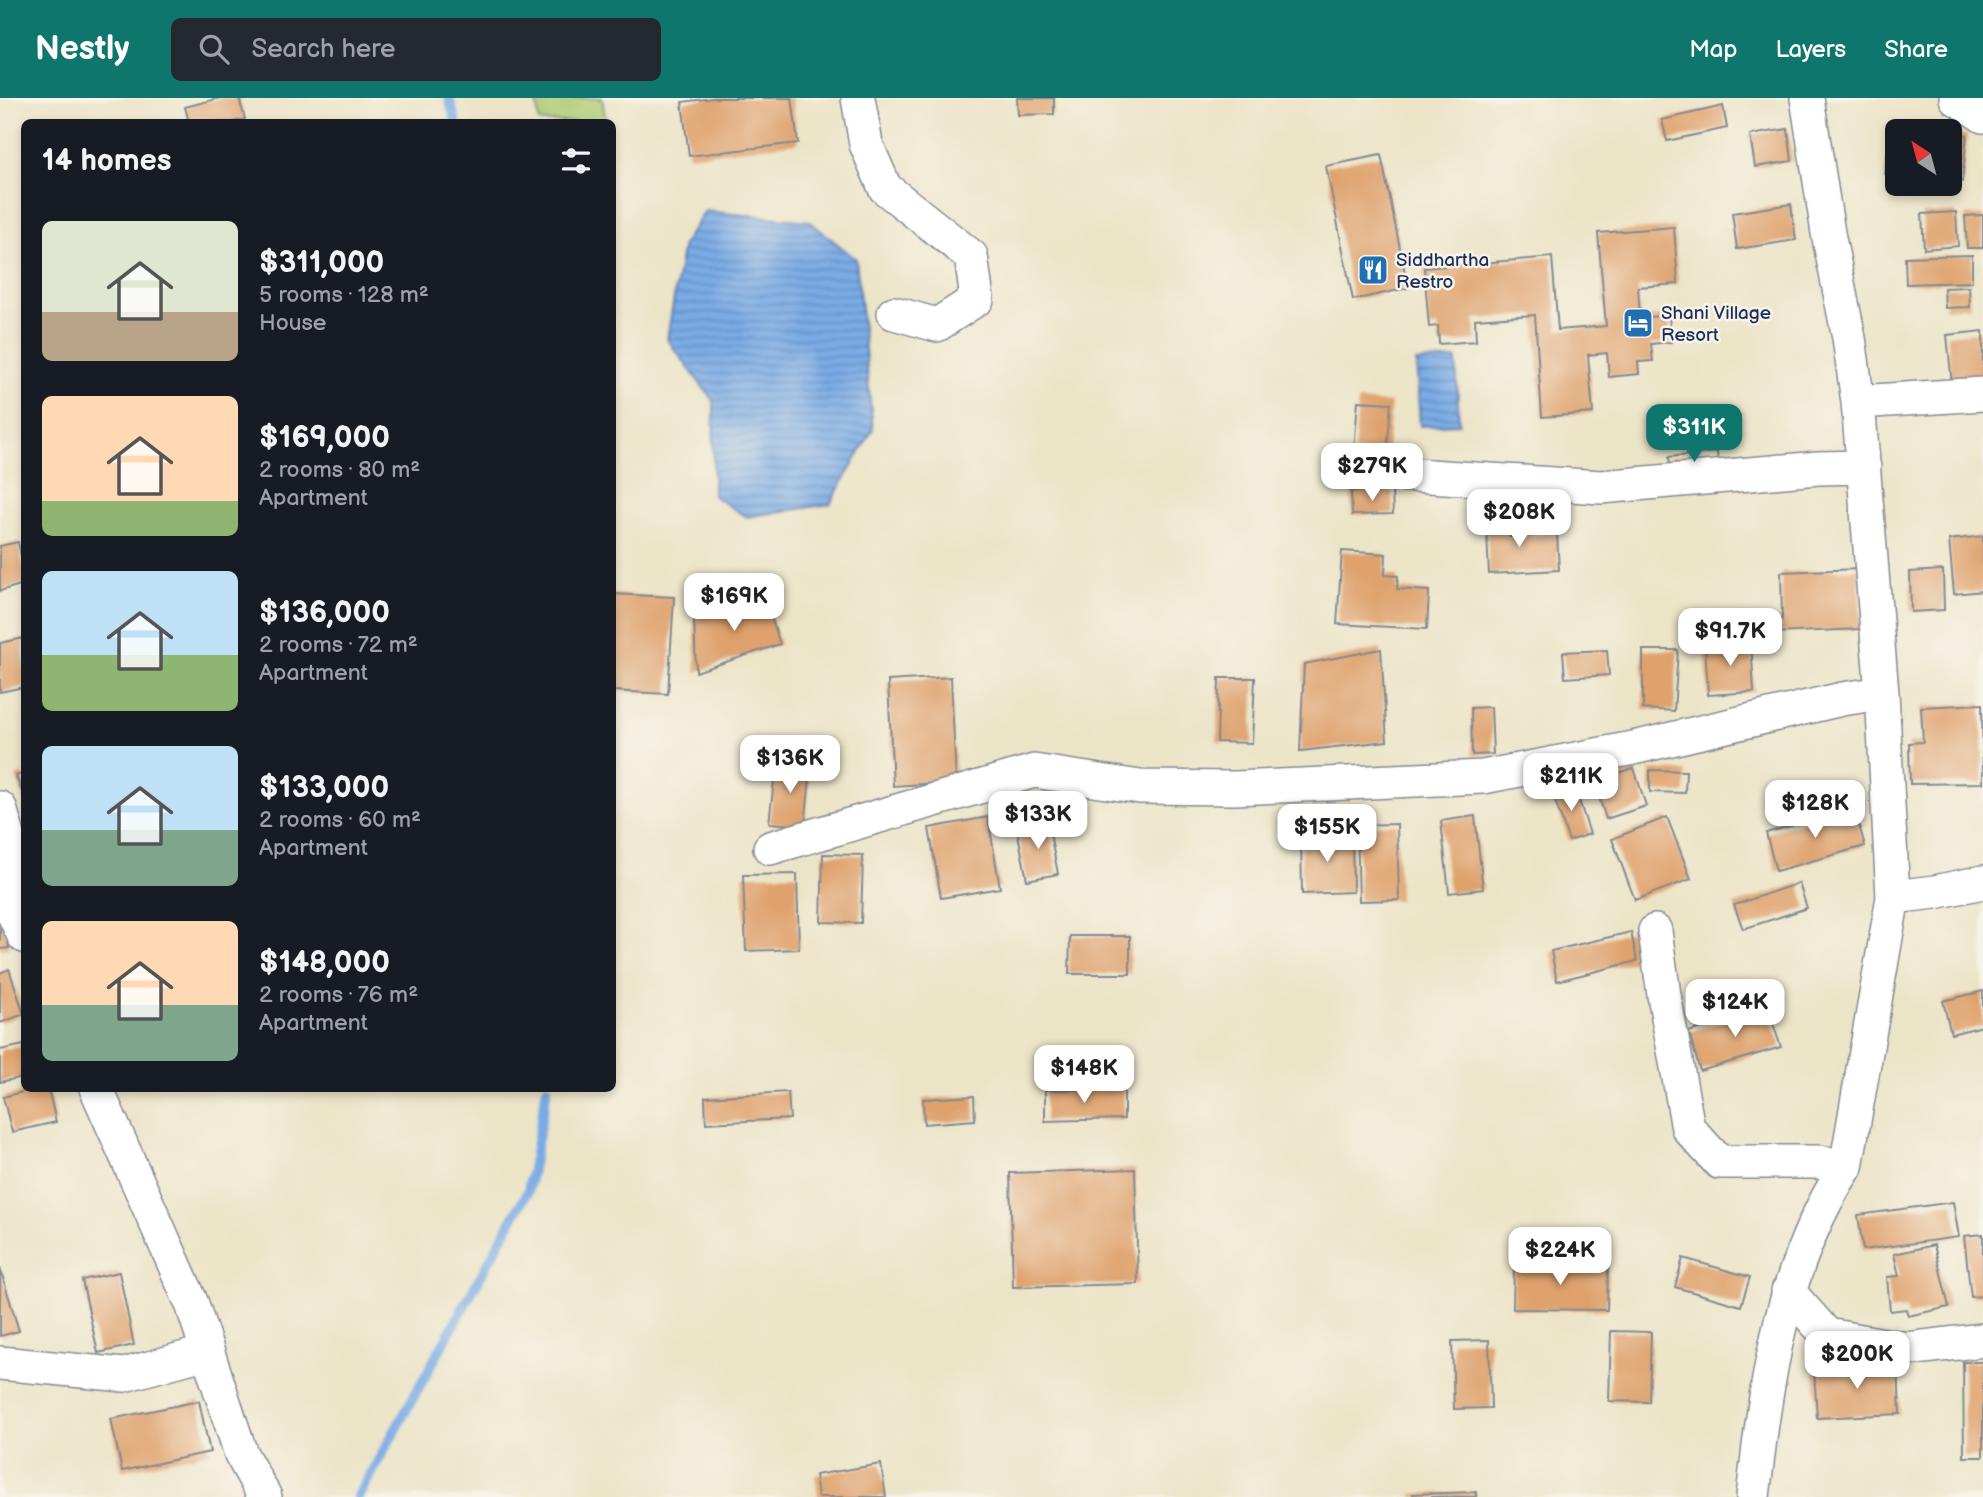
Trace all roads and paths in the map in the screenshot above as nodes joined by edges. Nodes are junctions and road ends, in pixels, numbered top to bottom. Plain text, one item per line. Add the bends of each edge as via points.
1 (858, 98) edge
2 (1807, 98) edge
3 (1956, 98) edge
4 (1983, 116) edge
5 (894, 313) dead end
6 (1983, 394) edge
7 (1858, 402) junction
8 (1864, 467) junction
9 (1398, 474) dead end
10 (1882, 693) junction
11 (0, 807) edge
12 (770, 848) dead end
13 (1983, 883) edge
14 (1893, 897) junction
15 (21, 930) edge
16 (1655, 931) dead end
17 (98, 1092) edge
18 (1846, 1167) junction
19 (1788, 1290) junction
20 (1983, 1340) edge
21 (207, 1352) junction
22 (0, 1363) edge
23 (265, 1497) edge
24 (1753, 1497) edge

1 - 5 street via 866,145 885,188 971,256 976,299 937,325
2 - 7 street
3 - 4 street
6 - 7 street
7 - 8 street
8 - 9 street via 1601,487
8 - 10 street
10 - 12 street via 1483,777 1235,788 1140,787 1034,771
10 - 14 street
11 - 15 street via 10,842 10,906
13 - 14 street
14 - 18 street
16 - 18 street via 1688,1128 1718,1162
17 - 21 street via 191,1304
18 - 19 street via 1825,1199
19 - 20 street via 1827,1335 1907,1349
19 - 24 street via 1764,1397
21 - 22 street via 124,1376
21 - 23 street via 242,1454

